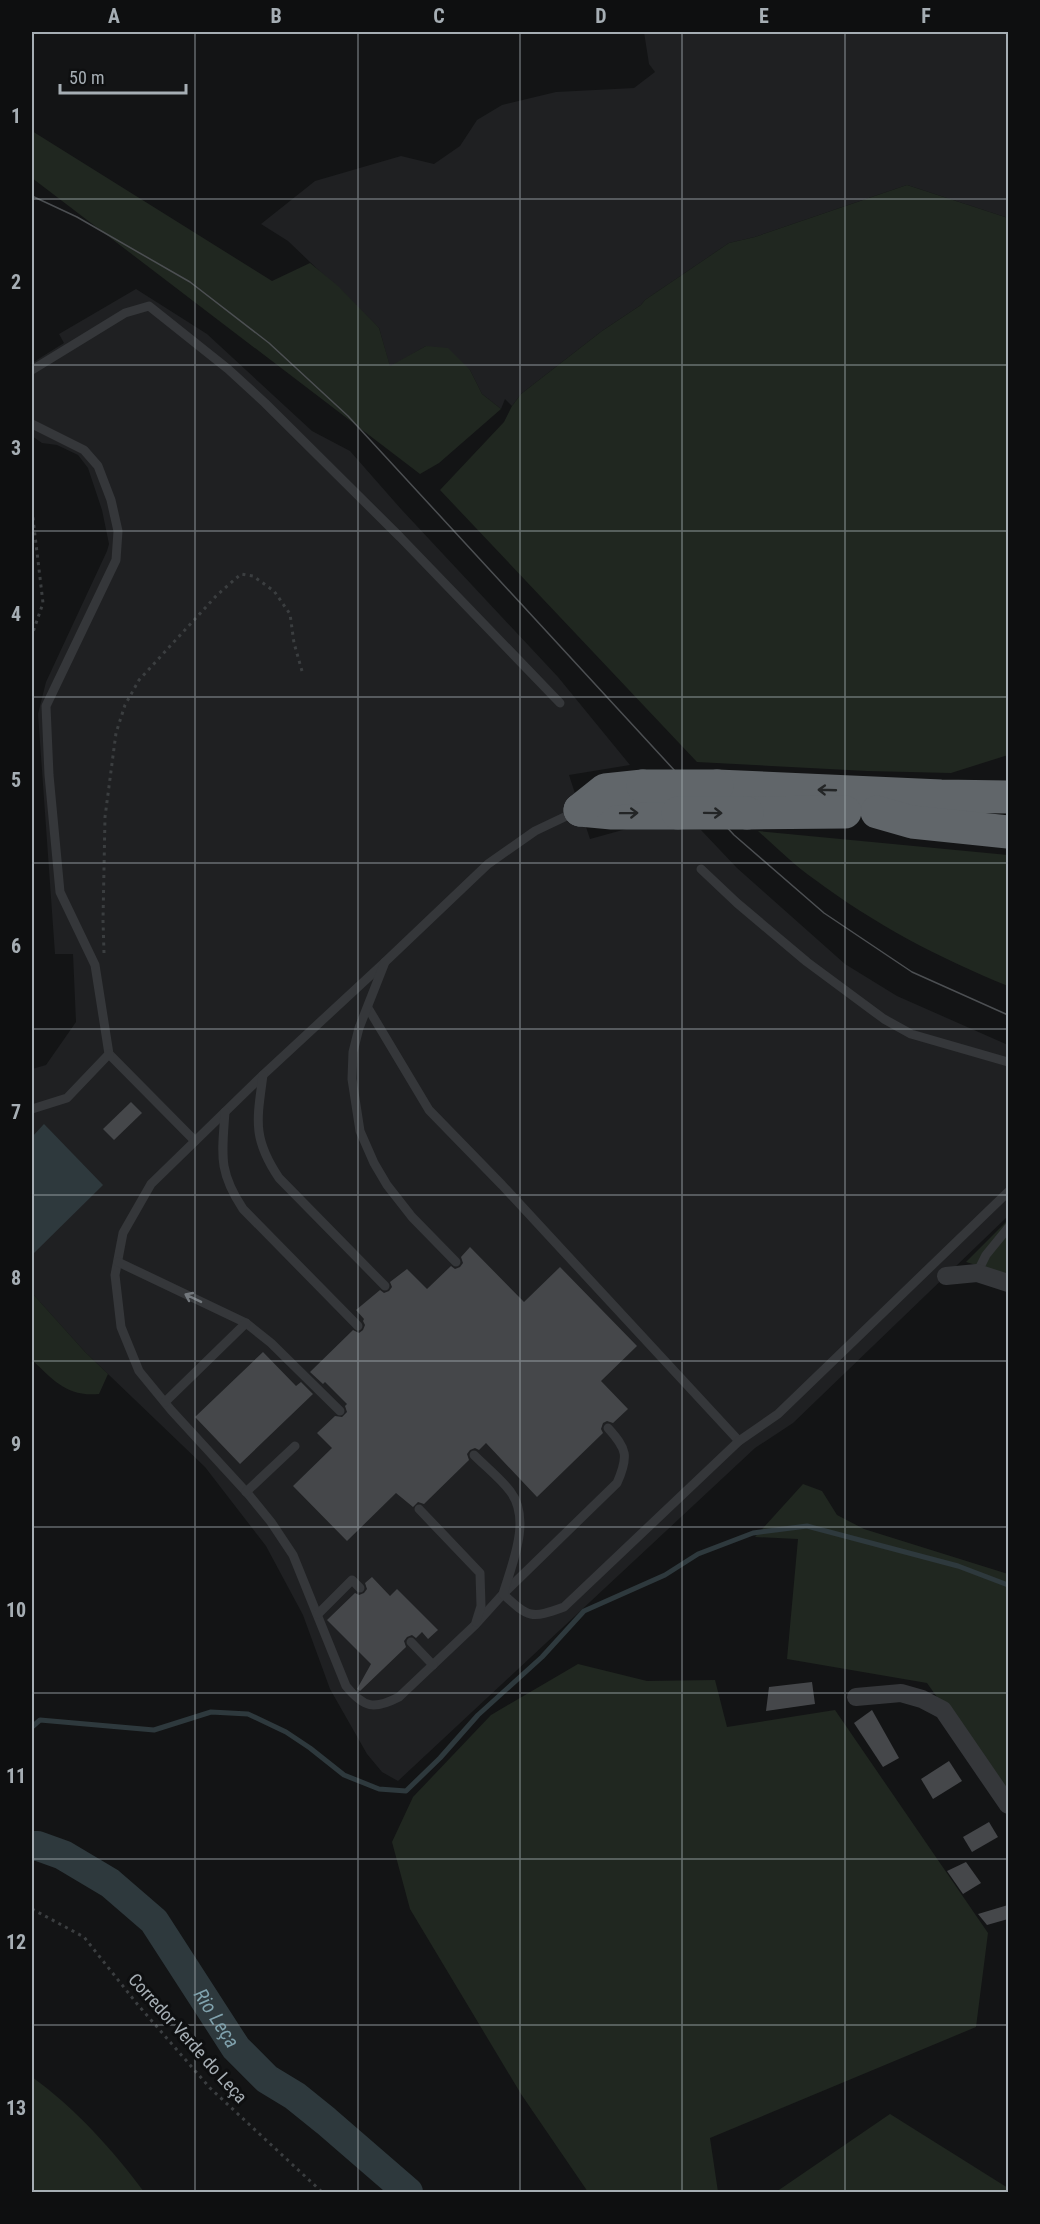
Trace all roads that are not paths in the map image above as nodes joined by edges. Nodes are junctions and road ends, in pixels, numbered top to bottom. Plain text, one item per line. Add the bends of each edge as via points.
1 (32, 370) edge
2 (32, 424) edge
3 (561, 703) dead end
4 (1008, 774) edge
5 (1008, 797) edge
6 (881, 802) junction
7 (580, 810) junction
8 (1008, 812) edge
9 (1008, 832) edge
10 (701, 869) dead end
11 (385, 962) junction
12 (368, 1008) junction
13 (109, 1054) junction
14 (1008, 1062) edge
15 (263, 1074) junction
16 (32, 1109) edge
17 (225, 1112) junction
18 (195, 1141) junction
19 (1008, 1192) edge
20 (1008, 1228) edge
21 (118, 1262) junction
22 (456, 1262) dead end
23 (942, 1268) junction
24 (977, 1273) junction
25 (1008, 1283) edge
26 (385, 1286) dead end
27 (246, 1323) junction
28 (358, 1326) dead end
29 (165, 1402) junction
30 (340, 1411) dead end
31 (608, 1428) dead end
32 (739, 1441) junction
33 (295, 1446) dead end
34 (474, 1455) dead end
35 (246, 1492) junction
36 (419, 1509) dead end
37 (360, 1588) dead end
38 (503, 1594) junction
39 (318, 1614) junction
40 (475, 1624) junction
41 (411, 1642) dead end
42 (433, 1665) junction
43 (856, 1697) dead end
44 (1008, 1805) edge

1 - 3 lane via 125,313 148,306 266,403
2 - 13 lane via 84,450 98,466 118,531 116,560 46,706 60,892 95,965
4 - 6 highway
5 - 6 highway
7 -> 6 highway, bridge via 747,813
6 -> 7 highway, bridge via 717,786 643,786 604,790
6 - 8 highway
6 - 9 highway via 912,822
7 - 11 lane via 535,831 488,864
10 - 14 lane via 807,962 884,1019 911,1034
11 - 12 lane
11 - 15 lane
12 - 22 lane via 353,1052 352,1078 360,1131 387,1185
12 - 32 lane via 429,1110
13 - 16 lane via 67,1098
13 - 18 lane
15 - 17 lane
15 - 26 lane via 258,1128 268,1162
17 - 18 lane
17 - 28 lane via 221,1157 231,1190 243,1209
18 - 21 lane via 151,1184 123,1233
19 - 23 lane
20 - 24 lane
27 -> 21 lane
21 - 29 lane via 115,1275 121,1327 139,1371
23 - 24 street
23 - 32 lane via 778,1414
24 - 25 street
27 - 29 lane
27 - 30 lane
29 - 35 lane
31 - 38 lane via 622,1443 624,1456 616,1483
32 - 38 lane via 564,1607 539,1616 521,1610
33 - 35 lane
34 - 38 lane via 511,1492 520,1513
35 - 39 lane via 293,1554
36 - 40 lane via 480,1573 481,1606
37 - 39 lane via 352,1580
38 - 40 lane
39 - 42 lane via 346,1686 356,1699 372,1706 385,1704 399,1697
40 - 42 lane
41 - 42 lane
43 - 44 street via 901,1693 943,1710

